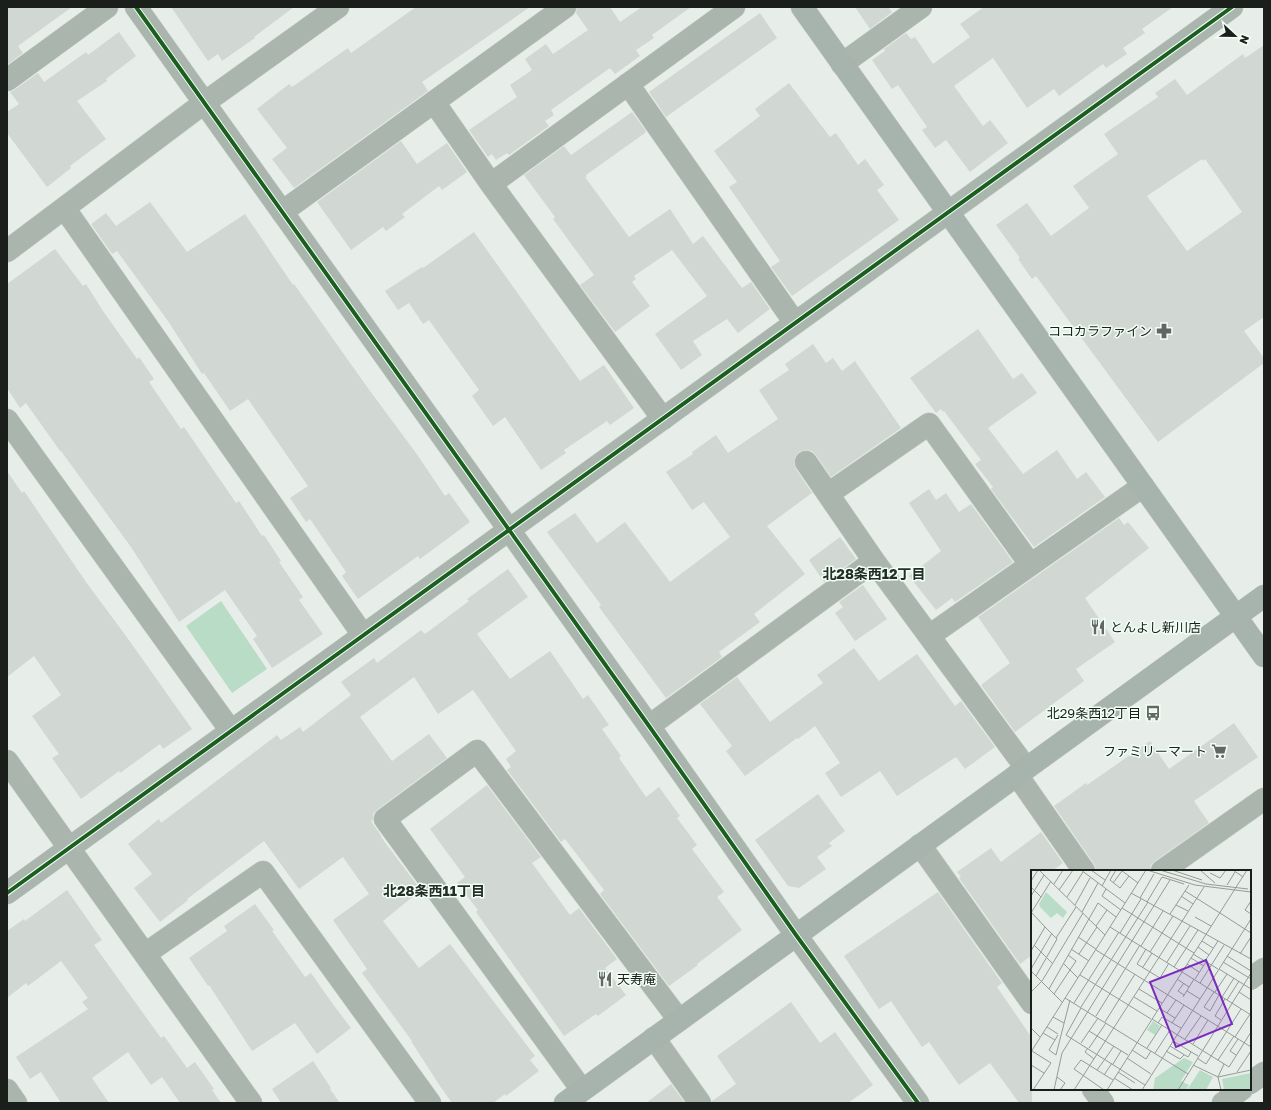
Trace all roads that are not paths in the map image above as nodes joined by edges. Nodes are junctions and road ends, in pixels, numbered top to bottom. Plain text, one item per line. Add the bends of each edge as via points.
1 (107, 7) edge
2 (136, 7) edge
3 (565, 7) edge
4 (734, 7) edge
5 (802, 7) edge
6 (921, 7) edge
7 (1232, 7) edge
8 (331, 9) edge
9 (842, 64) junction
10 (7, 80) edge
11 (628, 84) junction
12 (434, 102) junction
13 (204, 103) junction
14 (491, 184) junction
15 (65, 209) junction
16 (282, 212) junction
17 (948, 213) junction
18 (7, 251) edge
19 (795, 323) junction
20 (663, 419) junction
21 (7, 420) edge
22 (806, 462) dead end
23 (1144, 486) junction
24 (828, 494) junction
25 (509, 530) junction
26 (874, 560) junction
27 (1030, 564) junction
28 (1264, 596) edge
29 (1236, 616) junction
30 (363, 636) junction
31 (929, 636) junction
32 (1264, 656) edge
33 (649, 726) junction
34 (231, 731) junction
35 (7, 761) edge
36 (1021, 772) junction
37 (1264, 799) edge
38 (920, 845) junction
39 (70, 848) junction
40 (1083, 870) edge
41 (1163, 870) edge
42 (7, 893) edge
43 (796, 935) junction
44 (145, 954) junction
45 (1264, 969) edge
46 (1251, 979) edge
47 (1031, 1002) edge
48 (679, 1020) junction
49 (654, 1038) junction
50 (7, 1090) edge
51 (582, 1090) junction
52 (1094, 1090) edge
53 (16, 1103) edge
54 (252, 1103) edge
55 (430, 1103) edge
56 (565, 1103) edge
57 (700, 1103) edge
58 (918, 1103) edge
59 (1103, 1103) edge

1 - 10 street
2 - 13 street
3 - 12 street
4 - 11 street
5 - 9 street
6 - 9 street
7 - 17 street
8 - 13 street
9 - 17 street
11 - 14 street
11 - 19 street
12 - 14 street
12 - 16 street
13 - 15 street
13 - 16 street
14 - 20 street
15 - 18 street
15 - 30 street
16 - 25 street
17 - 19 street
17 - 23 street
19 - 20 street
20 - 25 street
21 - 34 street
22 - 24 street
23 - 27 street
23 - 29 street
24 - 26 street
24 - 27 street via 929,424
25 - 30 street
25 - 33 street
26 - 31 street
26 - 33 street
27 - 31 street
28 - 29 street
29 - 32 street
29 - 36 street
30 - 34 street
31 - 36 street
33 - 43 street
34 - 39 street
35 - 39 street
36 - 38 street
36 - 40 street
37 - 41 street
38 - 43 street
38 - 47 street
39 - 42 street
39 - 44 street
43 - 48 street
43 - 58 street
44 - 54 street
44 - 55 street via 263,872
45 - 46 street
48 - 49 street
48 - 51 street via 477,751 386,819
49 - 51 street
49 - 57 street
50 - 53 street
51 - 56 street
52 - 59 street

